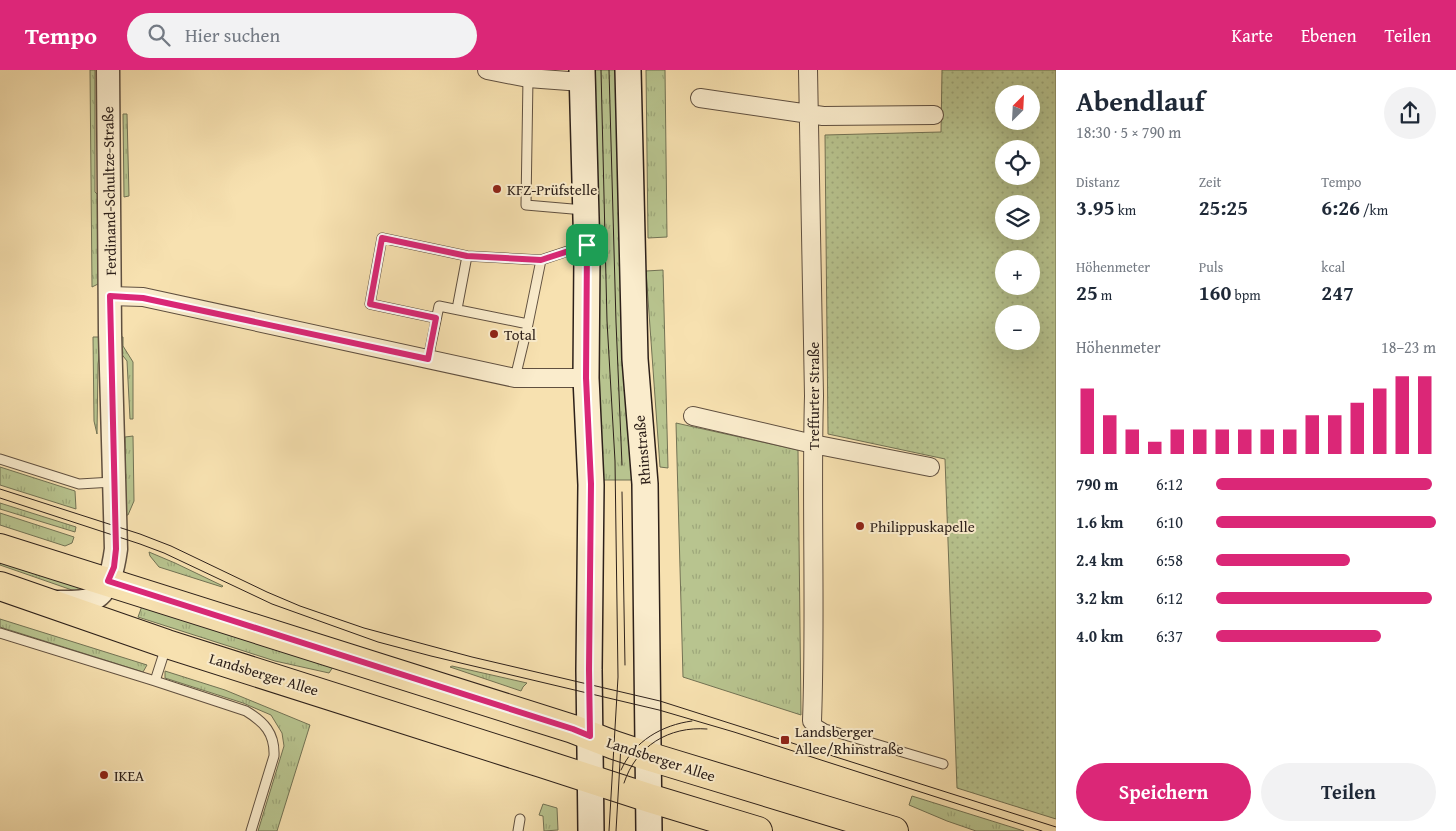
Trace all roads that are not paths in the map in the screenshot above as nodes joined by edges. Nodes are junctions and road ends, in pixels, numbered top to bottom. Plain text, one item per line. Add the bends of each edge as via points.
1 (108, 70) edge
2 (487, 70) edge
3 (628, 70) edge
4 (808, 70) edge
5 (582, 76) edge
6 (528, 78) junction
7 (700, 98) dead end
8 (808, 113) junction
9 (934, 115) dead end
10 (586, 210) junction
11 (587, 245) junction
12 (467, 256) junction
13 (541, 260) junction
14 (110, 296) junction
15 (457, 309) junction
16 (436, 318) junction
17 (528, 324) junction
18 (428, 359) junction
19 (515, 378) junction
20 (586, 378) junction
21 (693, 416) dead end
22 (813, 444) junction
23 (0, 459) edge
24 (930, 467) dead end
25 (113, 482) junction
26 (0, 548) edge
27 (108, 581) junction
28 (0, 586) edge
29 (50, 602) junction
30 (0, 633) edge
31 (167, 644) junction
32 (155, 680) junction
33 (812, 721) joint
34 (590, 736) junction
35 (648, 756) junction
36 (943, 764) dead end
37 (590, 778) junction
38 (649, 798) junction
39 (520, 819) dead end
40 (252, 831) edge
41 (518, 831) edge
42 (591, 831) edge
43 (649, 831) edge
44 (758, 831) edge
45 (894, 831) edge

1 - 14 street, Ferdinand-Schultze-Straße
2 - 6 street
3 - 35 main road, Rhinstraße via 634,358 646,484
4 - 8 street, Treffurter Straße
5 - 6 street
5 - 10 main road
6 - 10 lane via 526,205
7 - 8 street
8 - 9 street via 822,116
8 - 22 street, Treffurter Straße
10 - 11 main road
11 - 13 lane
11 - 20 main road
12 - 13 lane
12 - 15 lane
12 - 16 lane via 382,238 370,304
13 - 17 lane
14 - 18 street via 143,298
14 - 25 street, Ferdinand-Schultze-Straße
15 - 16 lane via 439,306
15 - 17 lane
16 - 18 lane
17 - 19 lane
18 - 19 street
19 - 20 street
20 - 34 main road via 591,484
21 - 22 street
22 - 24 street
22 - 33 street, Treffurter Straße via 815,654
23 - 25 lane via 79,484
25 - 27 street, Ferdinand-Schultze-Straße via 116,549
26 - 27 main road, Landsberger Allee
27 - 29 street via 99,597 91,600
27 - 34 main road, Landsberger Allee
28 - 29 main road, Landsberger Allee
29 - 31 main road, Landsberger Allee
30 - 32 lane
31 - 32 lane
31 - 37 main road, Landsberger Allee
32 - 40 lane via 246,711 269,731 274,756
33 - 36 lane via 825,729
34 - 35 main road, Landsberger Allee
34 - 37 main road
35 - 38 main road, Rhinstraße
35 - 45 main road, Landsberger Allee
37 - 38 main road, Landsberger Allee
37 - 42 main road
38 - 43 main road, Rhinstraße
38 - 44 main road, Landsberger Allee
39 - 41 lane

